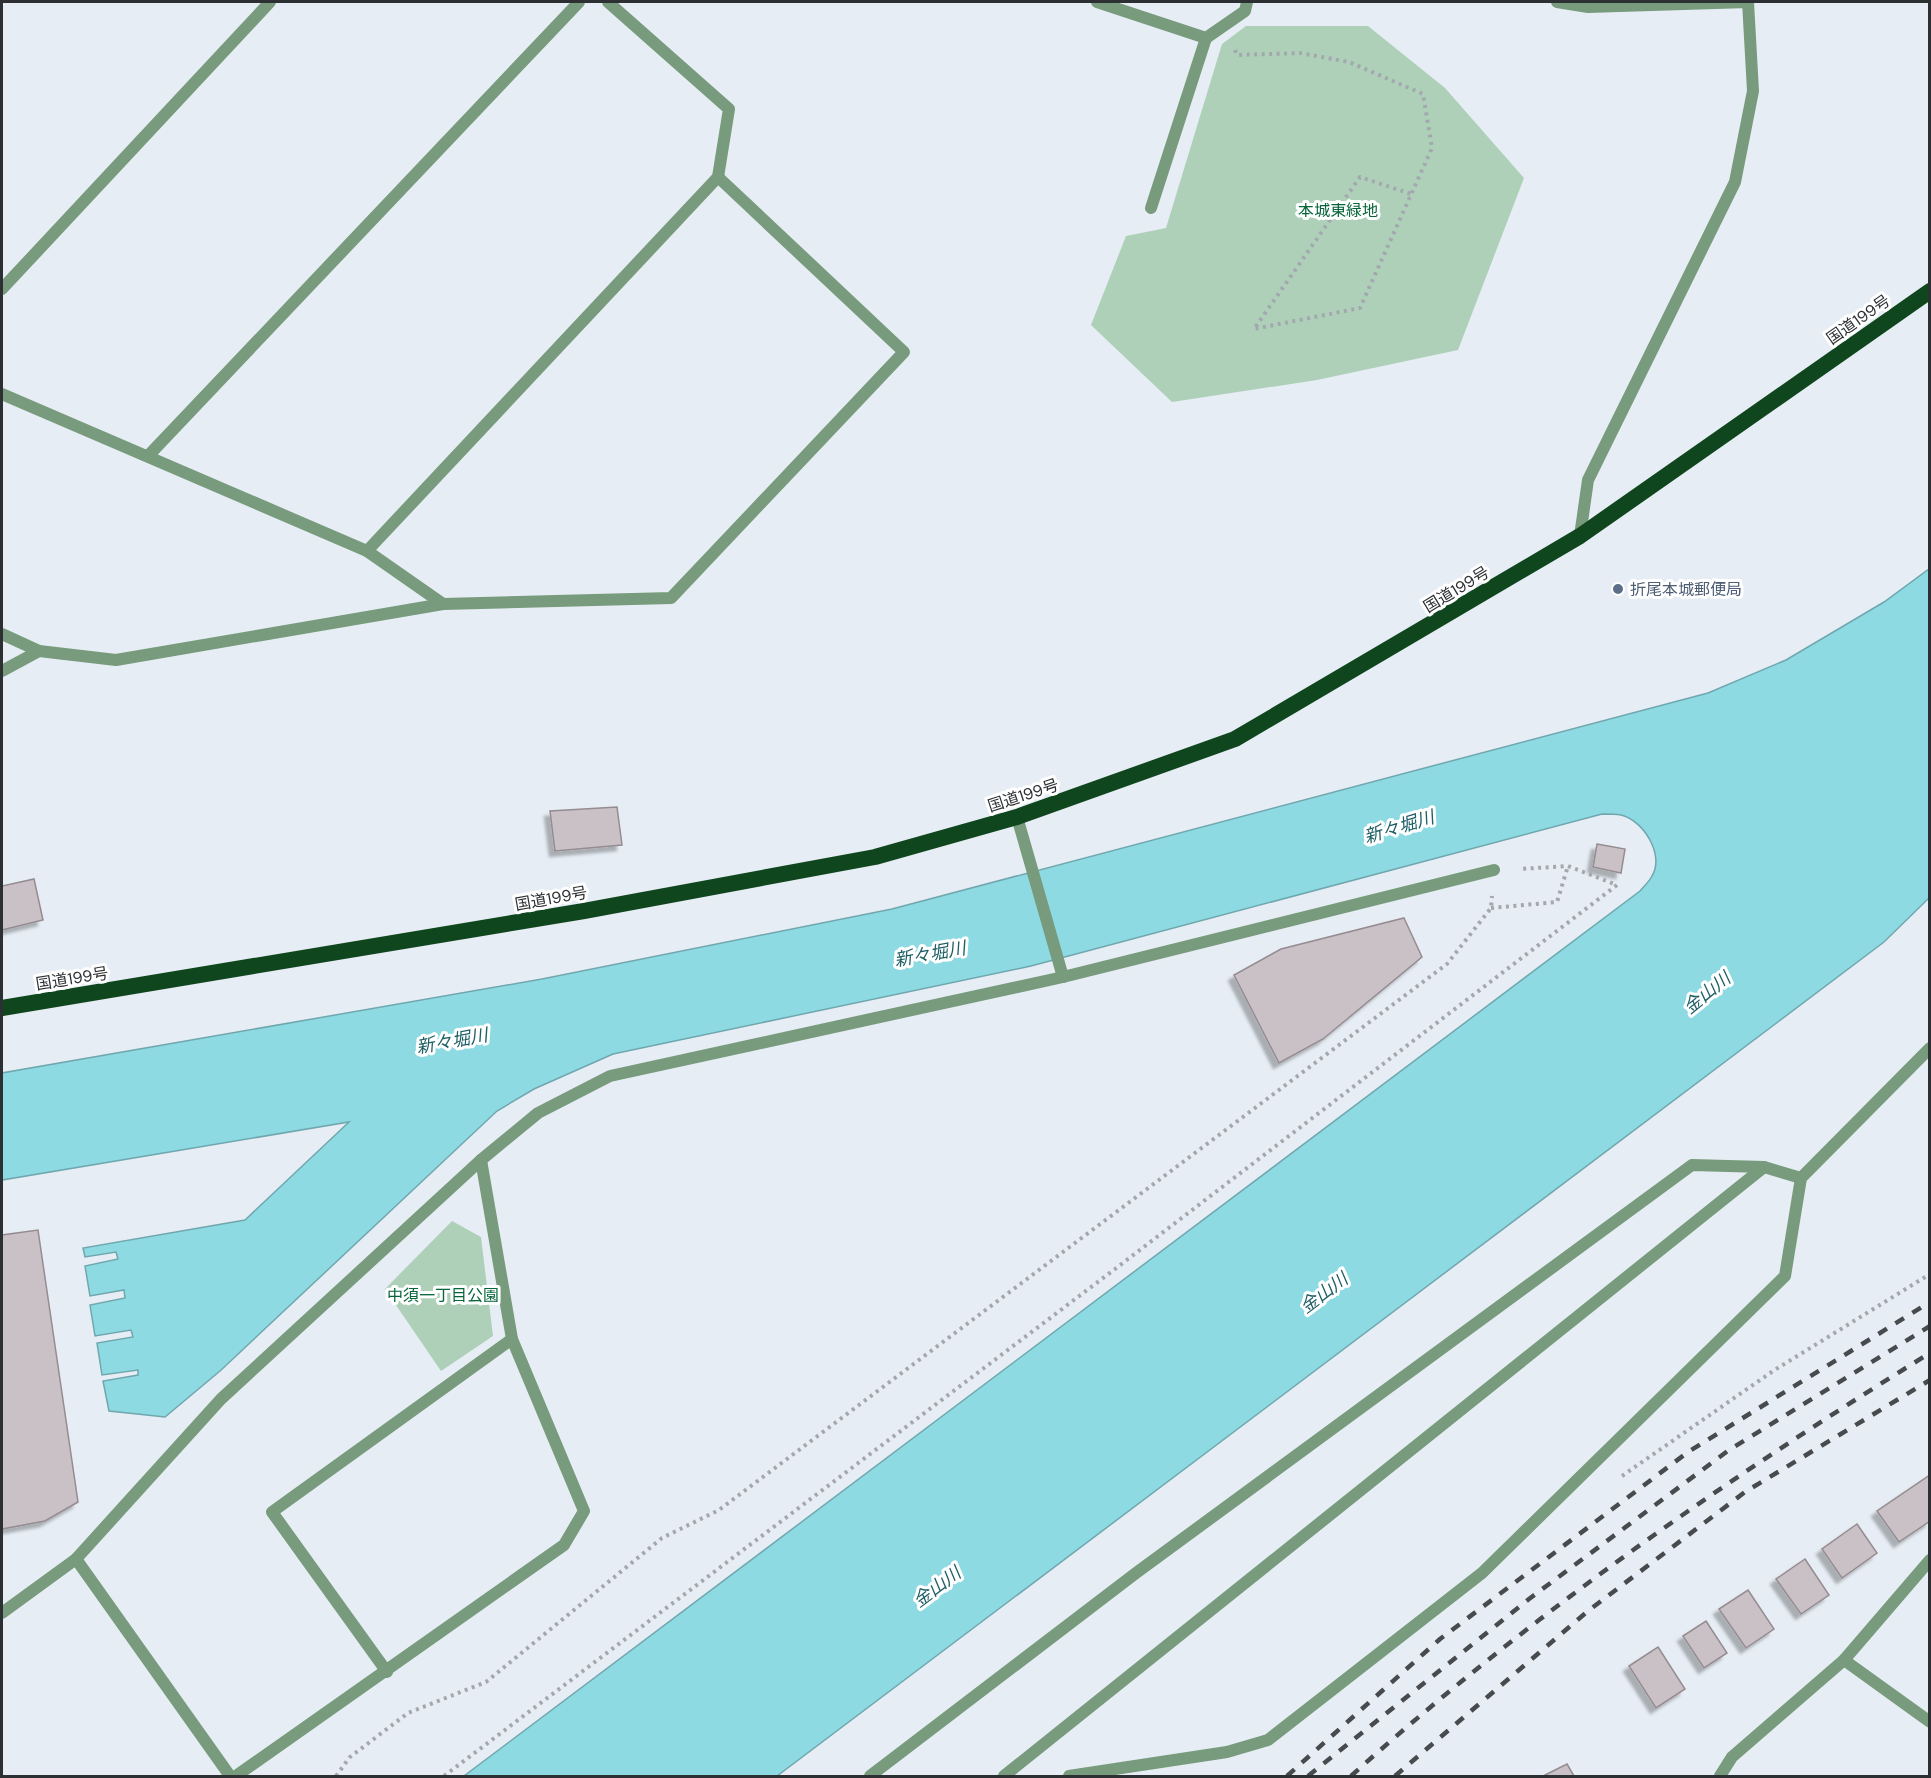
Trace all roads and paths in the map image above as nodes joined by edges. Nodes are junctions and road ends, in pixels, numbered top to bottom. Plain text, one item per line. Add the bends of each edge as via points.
1 (270, 2) edge
2 (579, 2) edge
3 (609, 2) edge
4 (1097, 2) edge
5 (1247, 2) edge
6 (1557, 2) edge
7 (1748, 2) edge
8 (1224, 25) junction
9 (1206, 38) junction
10 (718, 177) junction
11 (1411, 194) junction
12 (1151, 208) dead end
13 (2, 289) edge
14 (1929, 291) edge
15 (2, 394) edge
16 (148, 456) junction
17 (1580, 536) junction
18 (367, 551) junction
19 (443, 604) junction
20 (2, 634) edge
21 (39, 651) junction
22 (2, 671) edge
23 (1017, 817) junction
24 (1568, 866) junction
25 (1494, 870) junction
26 (1491, 908) junction
27 (1062, 977) junction
28 (2, 1008) edge
29 (1929, 1048) edge
30 (481, 1160) junction
31 (1764, 1167) junction
32 (1801, 1178) junction
33 (1929, 1274) edge
34 (512, 1339) junction
35 (1620, 1477) dead end
36 (76, 1559) junction
37 (1929, 1560) edge
38 (2, 1613) edge
39 (1844, 1660) junction
40 (387, 1672) junction
41 (1929, 1722) edge
42 (230, 1776) edge
43 (236, 1776) edge
44 (336, 1776) edge
45 (444, 1776) edge
46 (870, 1776) edge
47 (1004, 1776) edge
48 (1069, 1776) edge
49 (1720, 1776) edge

1 - 13 street
2 - 16 street
3 - 10 street via 729,109
4 - 9 street
5 - 8 street via 1245,11
6 - 7 street via 1588,8
7 - 17 street via 1753,91 1735,182 1588,480
8 - 9 street
8 - 11 path via 1237,55 1300,53 1349,62 1423,94 1432,148
9 - 12 street
10 - 18 street
10 - 19 street via 904,352 671,598
11 - 11 path via 1360,308 1254,329 1360,177
14 - 17 highway, 国道199号
15 - 16 street
16 - 18 street
17 - 23 highway, 国道199号 via 1235,739
18 - 19 street
19 - 21 street via 116,660
20 - 21 street
21 - 22 street
23 - 27 street
23 - 28 highway, 国道199号 via 875,857 817,868
24 - 25 path
24 - 26 path via 1557,902
24 - 45 path via 1617,885
25 - 26 path
25 - 27 street
26 - 44 path via 1447,964 719,1510 662,1538 486,1683 408,1713 350,1757
27 - 30 street via 610,1076 538,1113
29 - 32 street
30 - 34 street
30 - 36 street via 220,1399
31 - 32 street
31 - 46 street via 1692,1165 1136,1573
31 - 47 street
32 - 48 street via 1785,1276 1482,1573 1268,1740 1227,1752
33 - 35 path via 1773,1371
34 - 40 street via 585,1511 564,1545
34 - 40 street via 273,1512
36 - 38 street
36 - 42 street
37 - 39 street
39 - 41 street
39 - 49 street via 1732,1757
40 - 43 street

